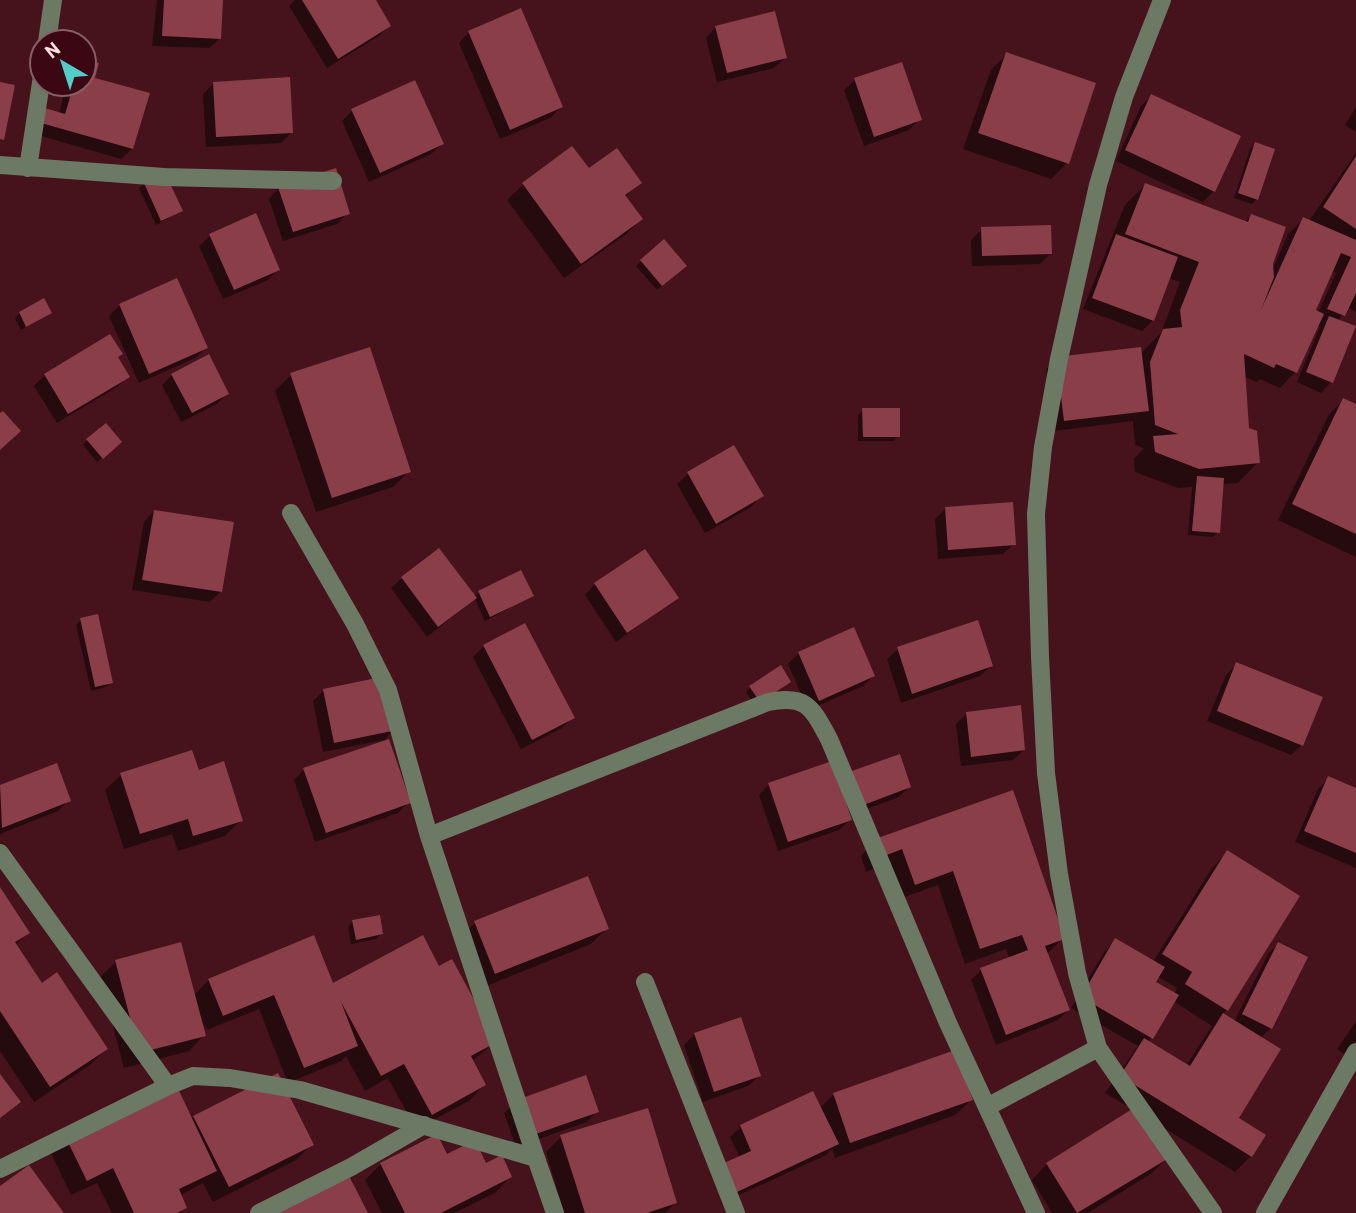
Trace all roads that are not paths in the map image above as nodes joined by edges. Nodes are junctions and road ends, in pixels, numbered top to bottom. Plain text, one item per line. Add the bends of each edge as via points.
1 (53, 0) edge
2 (1162, 0) edge
3 (49, 28) edge
4 (39, 98) edge
5 (0, 165) edge
6 (28, 168) junction
7 (333, 181) dead end
8 (291, 513) dead end
9 (429, 836) junction
10 (0, 853) edge
11 (645, 982) dead end
12 (1098, 1048) junction
13 (1356, 1052) edge
14 (168, 1086) junction
15 (987, 1107) junction
16 (424, 1125) junction
17 (536, 1158) junction
18 (0, 1169) edge
19 (259, 1213) edge
20 (555, 1213) edge
21 (736, 1213) edge
22 (1036, 1213) edge
23 (1213, 1213) edge
24 (1265, 1213) edge

1 - 3 street
2 - 12 street via 1124,97 1098,185 1054,384 1036,514 1046,772 1077,973
4 - 6 street
5 - 6 street
6 - 7 street
8 - 9 street via 383,679
9 - 15 street via 768,702 801,700 829,739
9 - 17 street
10 - 14 street
11 - 21 street
12 - 15 street
12 - 23 street
13 - 24 street
14 - 16 street via 193,1076 230,1078 300,1090
14 - 18 street
15 - 22 street
16 - 17 street
16 - 19 street
17 - 20 street

